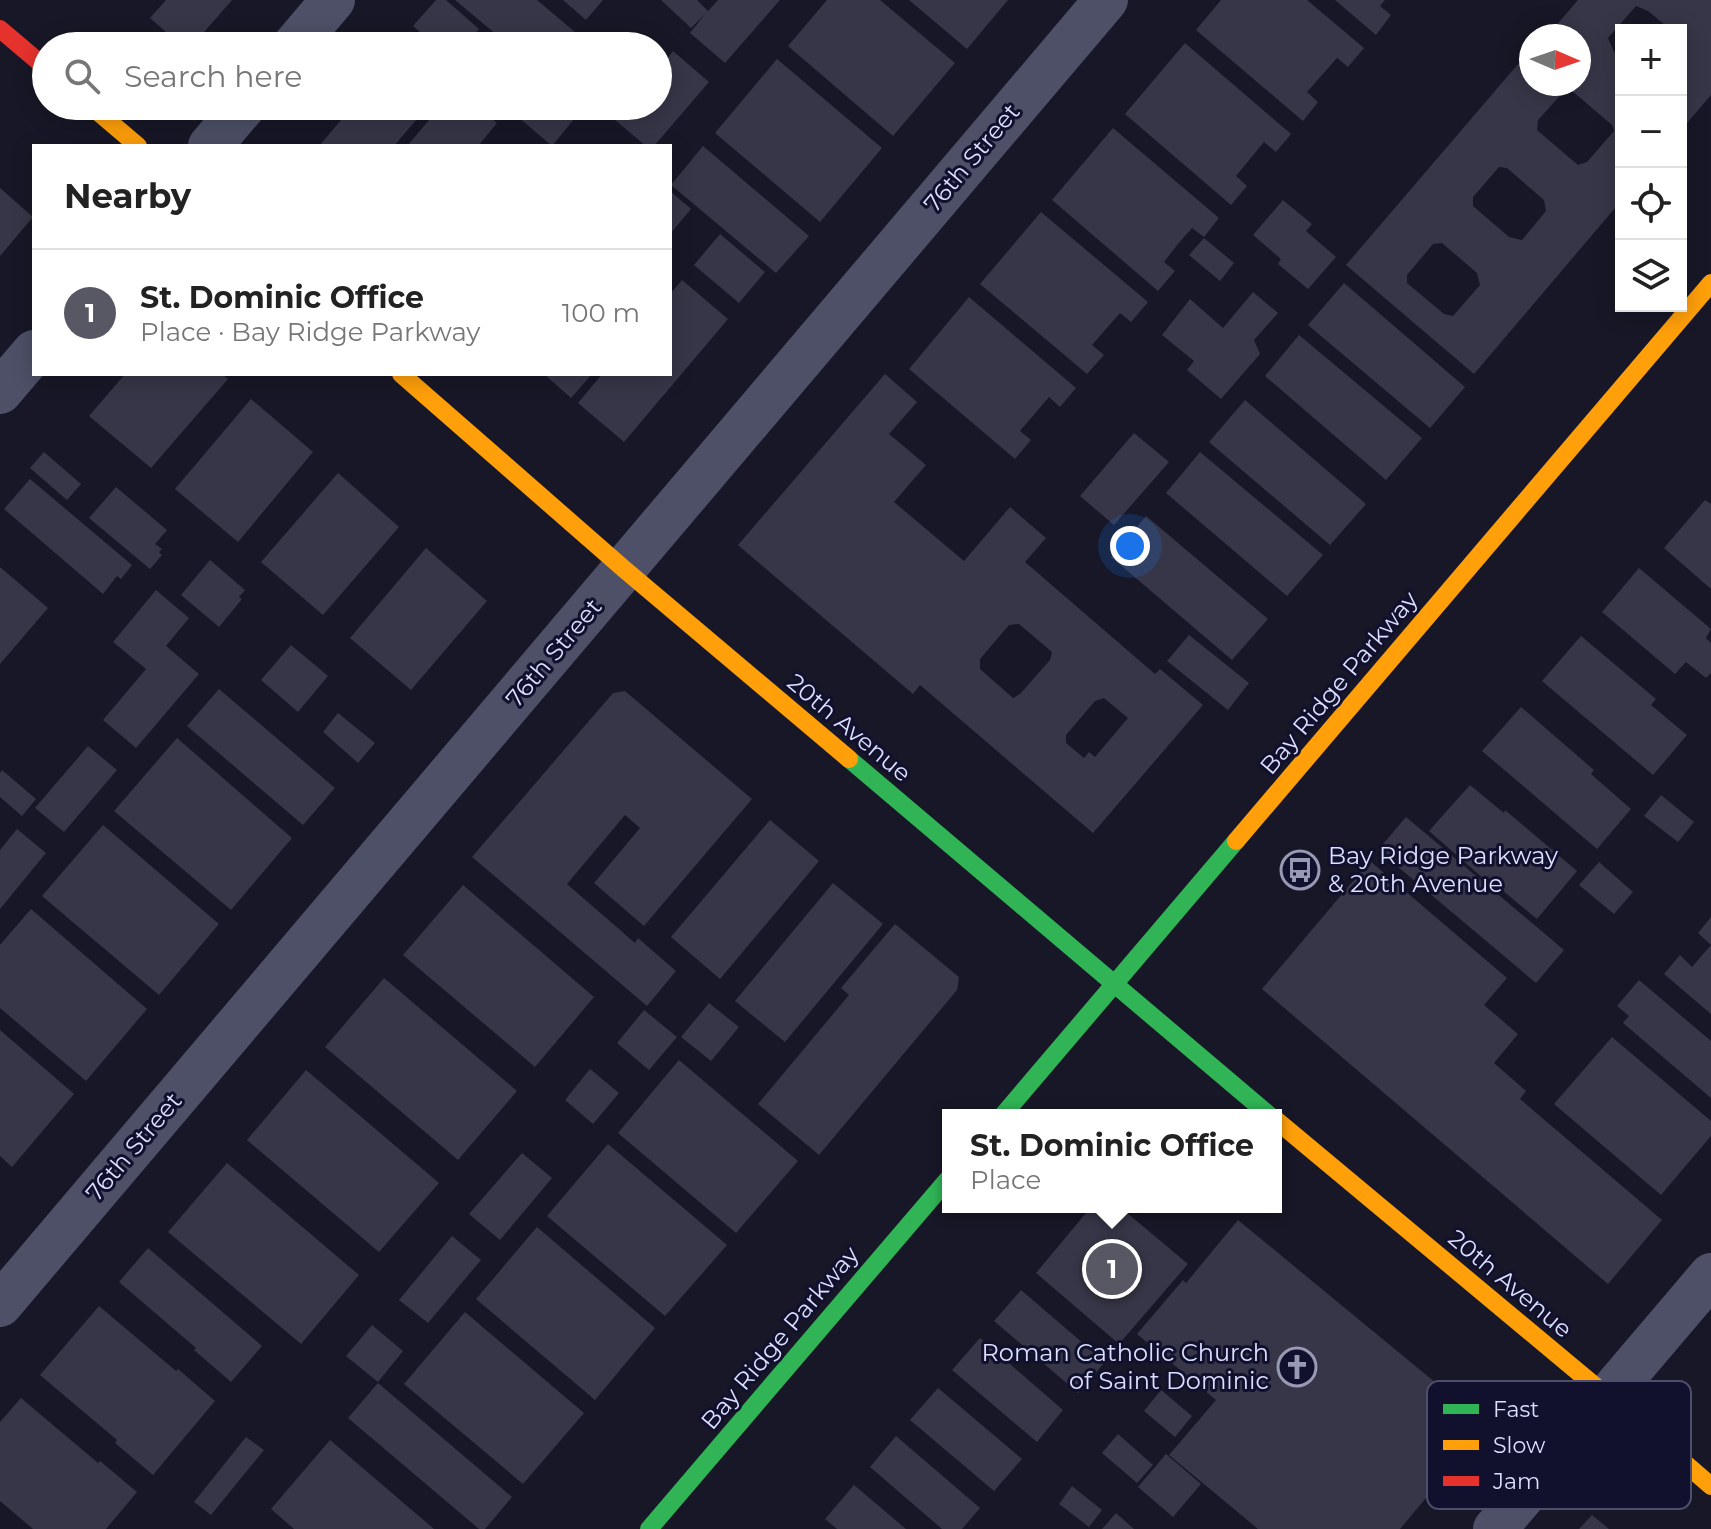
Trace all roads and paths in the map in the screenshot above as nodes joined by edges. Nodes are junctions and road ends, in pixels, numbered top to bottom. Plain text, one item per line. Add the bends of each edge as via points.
1 (333, 0) edge
2 (1106, 0) edge
3 (0, 29) edge
4 (306, 32) edge
5 (32, 56) edge
6 (107, 120) edge
7 (232, 120) edge
8 (136, 144) edge
9 (212, 144) edge
10 (1711, 283) edge
11 (32, 354) edge
12 (403, 376) edge
13 (0, 392) edge
14 (624, 569) junction
15 (1114, 984) junction
16 (1008, 1109) edge
17 (1262, 1109) edge
18 (1282, 1125) edge
19 (942, 1186) edge
20 (1711, 1275) edge
21 (0, 1305) edge
22 (1589, 1381) edge
23 (1620, 1381) edge
24 (1691, 1469) edge
25 (1711, 1486) edge
26 (1512, 1509) edge
27 (649, 1529) edge
28 (1495, 1529) edge

1 - 4 street
2 - 14 street, 76th Street
3 - 5 street
6 - 8 street
7 - 9 street
10 - 15 street, Bay Ridge Parkway
11 - 13 street
12 - 14 street, 20th Avenue
14 - 15 street, 20th Avenue
14 - 21 street, 76th Street
15 - 16 street, Bay Ridge Parkway
15 - 17 street, 20th Avenue
18 - 22 street, 20th Avenue
19 - 27 street, Bay Ridge Parkway
20 - 23 street
24 - 25 street, 20th Avenue
26 - 28 street

